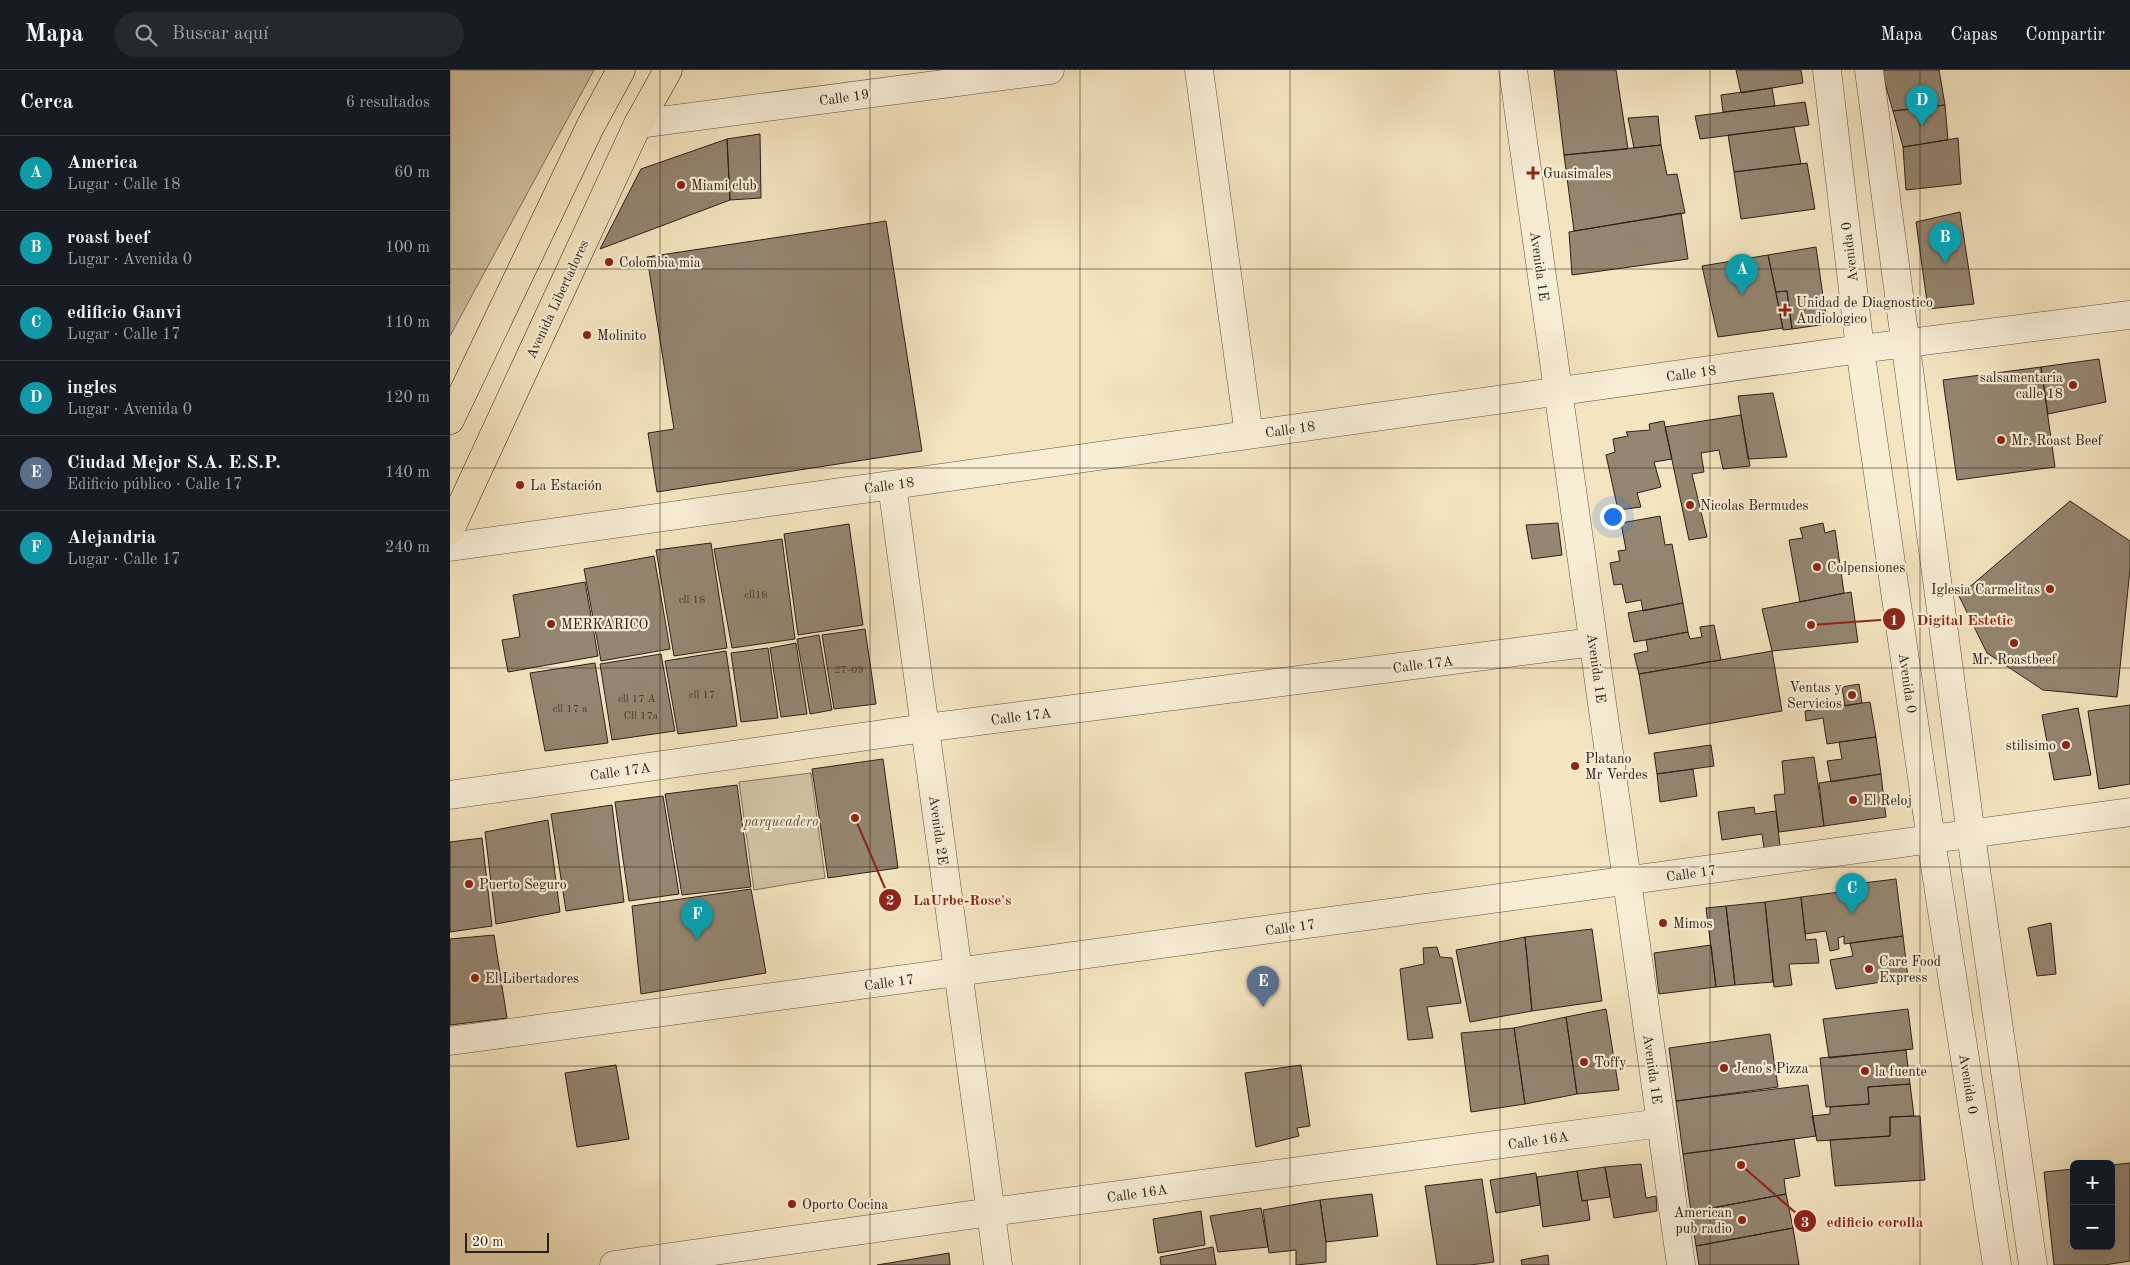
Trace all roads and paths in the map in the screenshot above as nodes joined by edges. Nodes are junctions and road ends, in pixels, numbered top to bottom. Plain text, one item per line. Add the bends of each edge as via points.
1 (621, 70) edge
2 (668, 70) edge
3 (1050, 70) edge
4 (1199, 70) edge
5 (1513, 70) edge
6 (1827, 70) edge
7 (1869, 70) edge
8 (638, 124) junction
9 (2130, 315) edge
10 (1905, 344) junction
11 (1860, 350) junction
12 (1558, 392) junction
13 (450, 420) edge
14 (1249, 435) junction
15 (892, 485) junction
16 (450, 530) edge
17 (450, 547) edge
18 (1593, 642) junction
19 (925, 728) junction
20 (450, 796) edge
21 (2130, 812) edge
22 (1971, 835) junction
23 (1930, 840) junction
24 (1627, 882) junction
25 (958, 972) junction
26 (450, 1041) edge
27 (1661, 1123) junction
28 (991, 1212) junction
29 (614, 1265) edge
30 (998, 1265) edge
31 (1681, 1265) edge
32 (1997, 1265) edge
33 (2033, 1265) edge

1 - 13 main road via 590,127
2 - 8 main road, Avenida Libertadores
3 - 8 street, Calle 19
4 - 14 street
5 - 12 street, Avenida 1E
6 - 11 street, Avenida 0
7 - 10 street
8 - 16 main road, Avenida Libertadores
9 - 10 street, Calle 18
10 - 11 street, Calle 18
10 - 22 street
11 - 12 street, Calle 18
11 - 23 street, Avenida 0
12 - 14 street, Calle 18
12 - 18 street, Avenida 1E
14 - 15 street, Calle 18
15 - 17 street, Calle 18
15 - 19 street, Avenida 2E
18 - 19 street, Calle 17A
18 - 24 street, Avenida 1E
19 - 20 street, Calle 17A
19 - 25 street, Avenida 2E
21 - 22 street, Calle 17
22 - 23 street, Calle 17
22 - 33 street
23 - 24 street, Calle 17
23 - 32 street, Avenida 0
24 - 25 street, Calle 17
24 - 27 street, Avenida 1E
25 - 26 street, Calle 17
25 - 28 street, Avenida 2E
27 - 28 street, Calle 16A
27 - 31 street, Avenida 1E
28 - 29 street, Calle 16A
28 - 30 street, Avenida 2E

